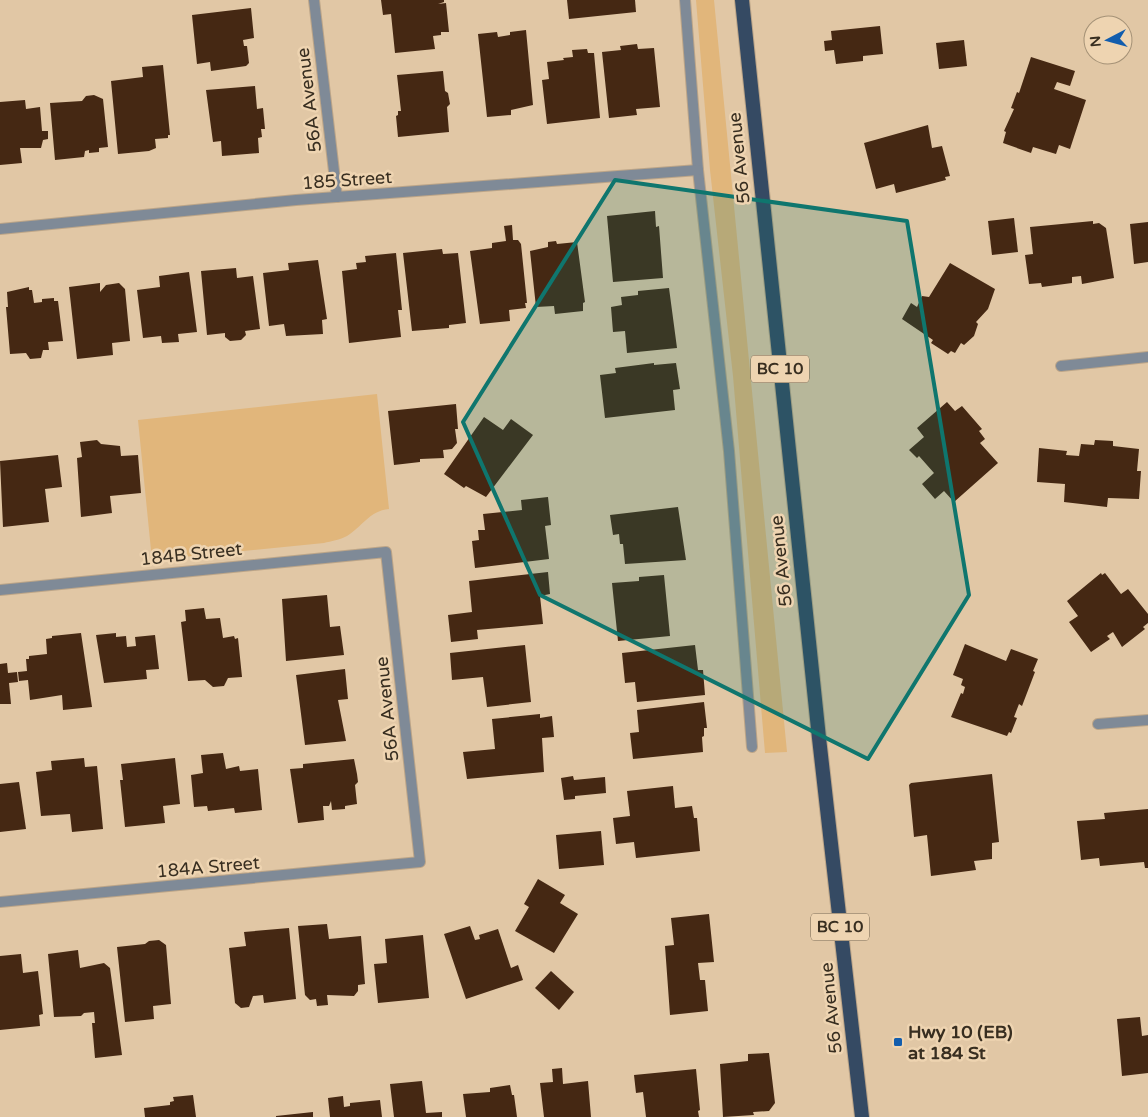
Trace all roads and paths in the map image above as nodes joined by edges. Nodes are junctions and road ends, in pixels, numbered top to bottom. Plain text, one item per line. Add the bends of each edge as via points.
1 (314, 0) edge
2 (685, 0) edge
3 (742, 0) edge
4 (698, 170) junction
5 (336, 197) junction
6 (0, 229) edge
7 (1148, 357) edge
8 (1061, 366) dead end
9 (386, 552) joint
10 (0, 590) edge
11 (1148, 720) edge
12 (1098, 724) dead end
13 (752, 747) dead end
14 (420, 862) joint
15 (0, 902) edge
16 (862, 1117) edge

1 - 5 street, 56A Avenue
2 - 4 street
3 - 16 highway, 56 Avenue / BC 10
4 - 5 street, 185 Street
4 - 13 street via 728,442
5 - 6 street, 185 Street
7 - 8 street
9 - 10 street, 184B Street
9 - 14 street, 56A Avenue
11 - 12 street
14 - 15 street, 184A Street

